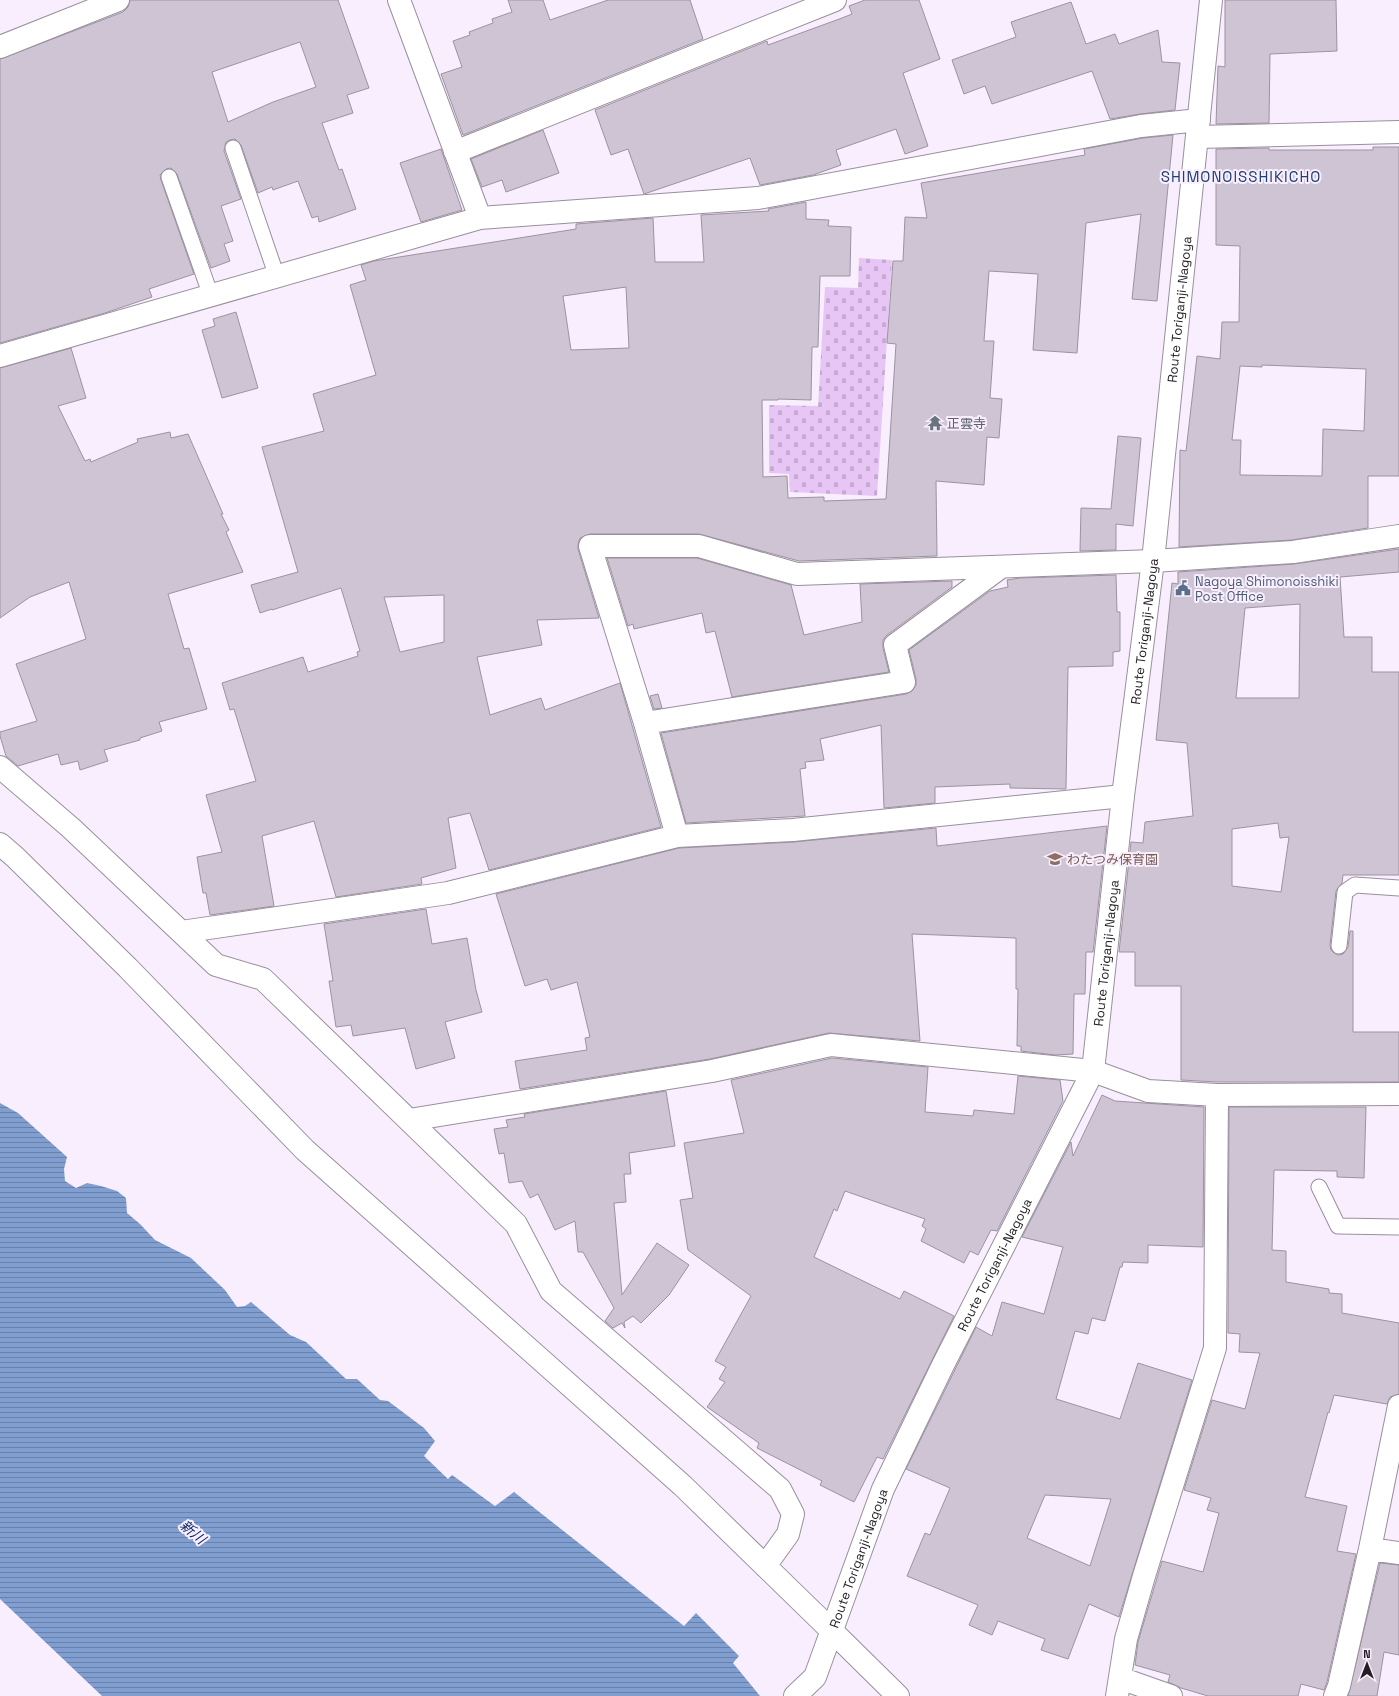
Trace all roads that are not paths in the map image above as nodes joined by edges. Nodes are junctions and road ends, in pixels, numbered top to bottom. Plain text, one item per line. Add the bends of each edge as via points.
1 (118, 0) edge
2 (399, 0) edge
3 (835, 0) edge
4 (1211, 0) edge
5 (0, 47) edge
6 (1198, 128) junction
7 (1399, 132) edge
8 (233, 148) dead end
9 (455, 152) junction
10 (169, 177) dead end
11 (480, 218) junction
12 (276, 277) junction
13 (211, 296) junction
14 (0, 356) edge
15 (1399, 536) edge
16 (1153, 562) junction
17 (1001, 567) junction
18 (645, 723) junction
19 (0, 767) edge
20 (1123, 796) junction
21 (677, 836) junction
22 (0, 844) edge
23 (1399, 888) edge
24 (181, 932) junction
25 (1339, 946) dead end
26 (1092, 1072) junction
27 (1399, 1094) edge
28 (1217, 1095) junction
29 (409, 1120) junction
30 (1319, 1187) dead end
31 (1399, 1227) edge
32 (1399, 1406) edge
33 (1370, 1549) junction
34 (1399, 1553) edge
35 (765, 1566) junction
36 (832, 1631) junction
37 (1118, 1687) edge
38 (794, 1696) edge
39 (898, 1696) edge
40 (1171, 1696) edge
41 (1335, 1696) edge

1 - 5 street
2 - 9 street
3 - 9 street
4 - 6 street, Route Toriganji-Nagoya
6 - 7 street
6 - 11 street via 1141,126 758,198
6 - 16 street, Route Toriganji-Nagoya
8 - 12 lane
9 - 11 street
10 - 13 lane
11 - 12 street
12 - 13 street
13 - 14 street
15 - 16 street via 1293,552
16 - 17 street
16 - 20 street, Route Toriganji-Nagoya
17 - 18 street via 895,645 904,682
17 - 18 street via 797,574 700,546 590,546
18 - 21 street
19 - 24 street via 71,828
20 - 21 street via 793,830
20 - 26 street, Route Toriganji-Nagoya
21 - 24 street via 448,893
22 - 35 street via 128,968 305,1150 683,1486
23 - 25 lane via 1355,885 1345,892
24 - 29 street via 216,965 263,979
26 - 28 street via 1148,1091
26 - 29 street via 832,1045 712,1071
26 - 36 street, Route Toriganji-Nagoya via 883,1489
27 - 28 street
28 - 37 street via 1216,1348 1144,1576 1126,1639
29 - 35 street via 516,1224 551,1291 780,1489 793,1514 788,1534
30 - 31 lane via 1338,1226
32 - 33 street
33 - 34 street
33 - 41 street
35 - 36 street
36 - 38 street, Route Toriganji-Nagoya via 815,1677
36 - 39 street
37 - 40 street

